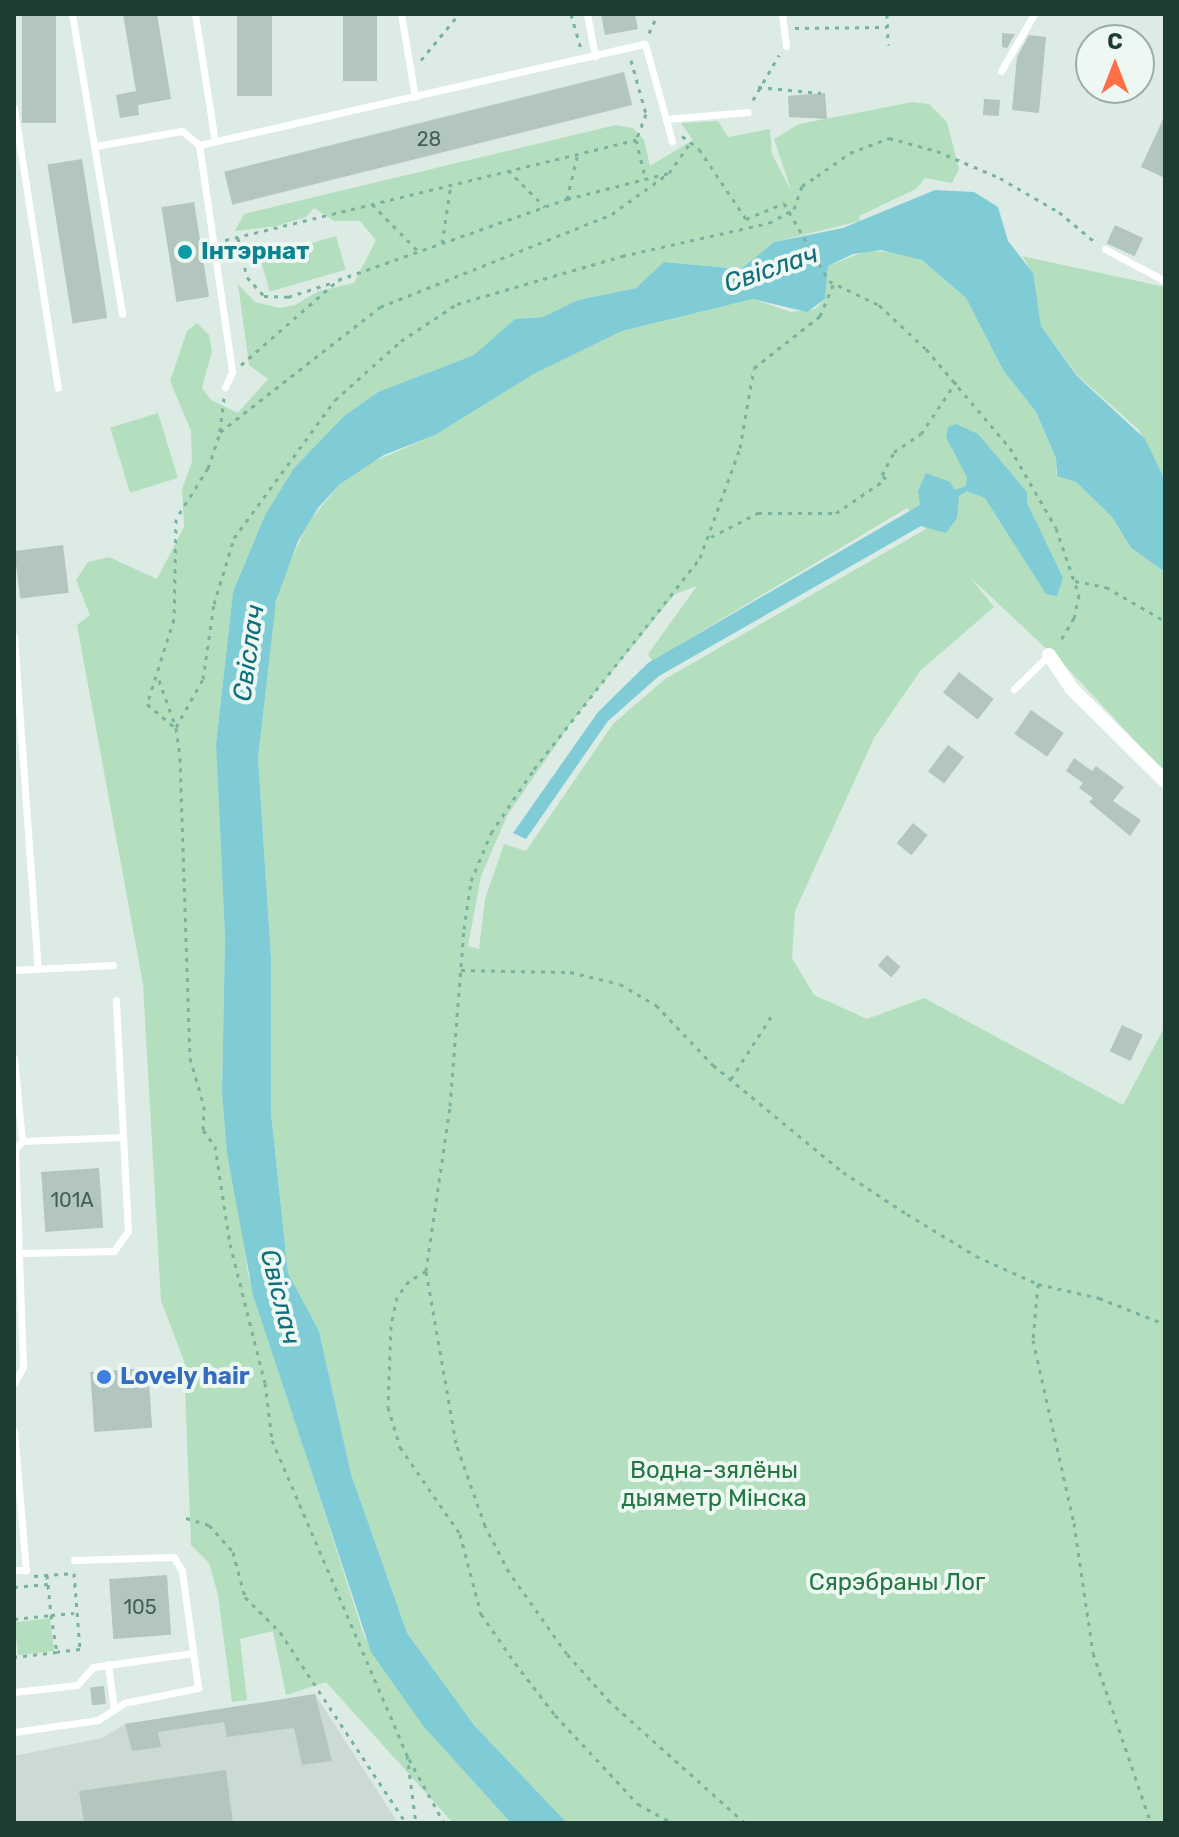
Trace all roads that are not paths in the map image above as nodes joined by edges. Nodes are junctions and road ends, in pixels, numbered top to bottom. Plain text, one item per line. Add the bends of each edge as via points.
1 (72, 14) edge
2 (195, 14) edge
3 (401, 14) edge
4 (587, 14) edge
5 (782, 14) edge
6 (1034, 14) edge
7 (786, 46) road end
8 (595, 56) junction
9 (1001, 71) dead end
10 (415, 97) junction
11 (14, 108) edge
12 (748, 112) road end
13 (666, 119) junction
14 (215, 141) junction
15 (672, 141) road end
16 (199, 145) junction
17 (95, 146) junction
18 (1105, 249) road end
19 (1165, 281) edge
20 (122, 314) dead end
21 (225, 387) road end
22 (58, 388) dead end
23 (14, 637) edge
24 (1049, 655) joint
25 (1014, 689) dead end
26 (1165, 781) edge
27 (113, 965) dead end
28 (38, 969) junction
29 (14, 970) edge
30 (116, 1000) dead end
31 (14, 1058) edge
32 (122, 1137) junction
33 (22, 1141) junction
34 (23, 1253) junction
35 (14, 1383) edge
36 (14, 1431) edge
37 (74, 1560) dead end
38 (14, 1570) edge
39 (193, 1653) junction
40 (108, 1664) junction
41 (14, 1692) edge
42 (114, 1710) junction
43 (14, 1732) edge

1 - 17 lane
2 - 14 lane
3 - 10 lane
4 - 8 lane
5 - 7 lane
6 - 9 lane
8 - 10 lane
8 - 13 lane via 645,44
10 - 14 lane
11 - 22 lane
12 - 13 lane
13 - 15 lane
14 - 16 lane
16 - 17 lane via 182,131
16 - 21 lane via 232,372
17 - 20 lane
18 - 19 lane
23 - 28 lane
24 - 25 lane
24 - 26 street via 1071,688
27 - 28 lane
28 - 29 lane
30 - 32 lane
31 - 33 lane
32 - 33 lane
32 - 34 lane via 128,1231 114,1251
33 - 34 lane via 15,1149
34 - 35 lane via 23,1367
36 - 38 lane via 26,1570
37 - 39 lane via 174,1557 182,1571
39 - 40 lane
39 - 42 lane via 198,1688
40 - 41 lane via 86,1671 77,1685
40 - 42 lane
42 - 43 lane via 98,1720

